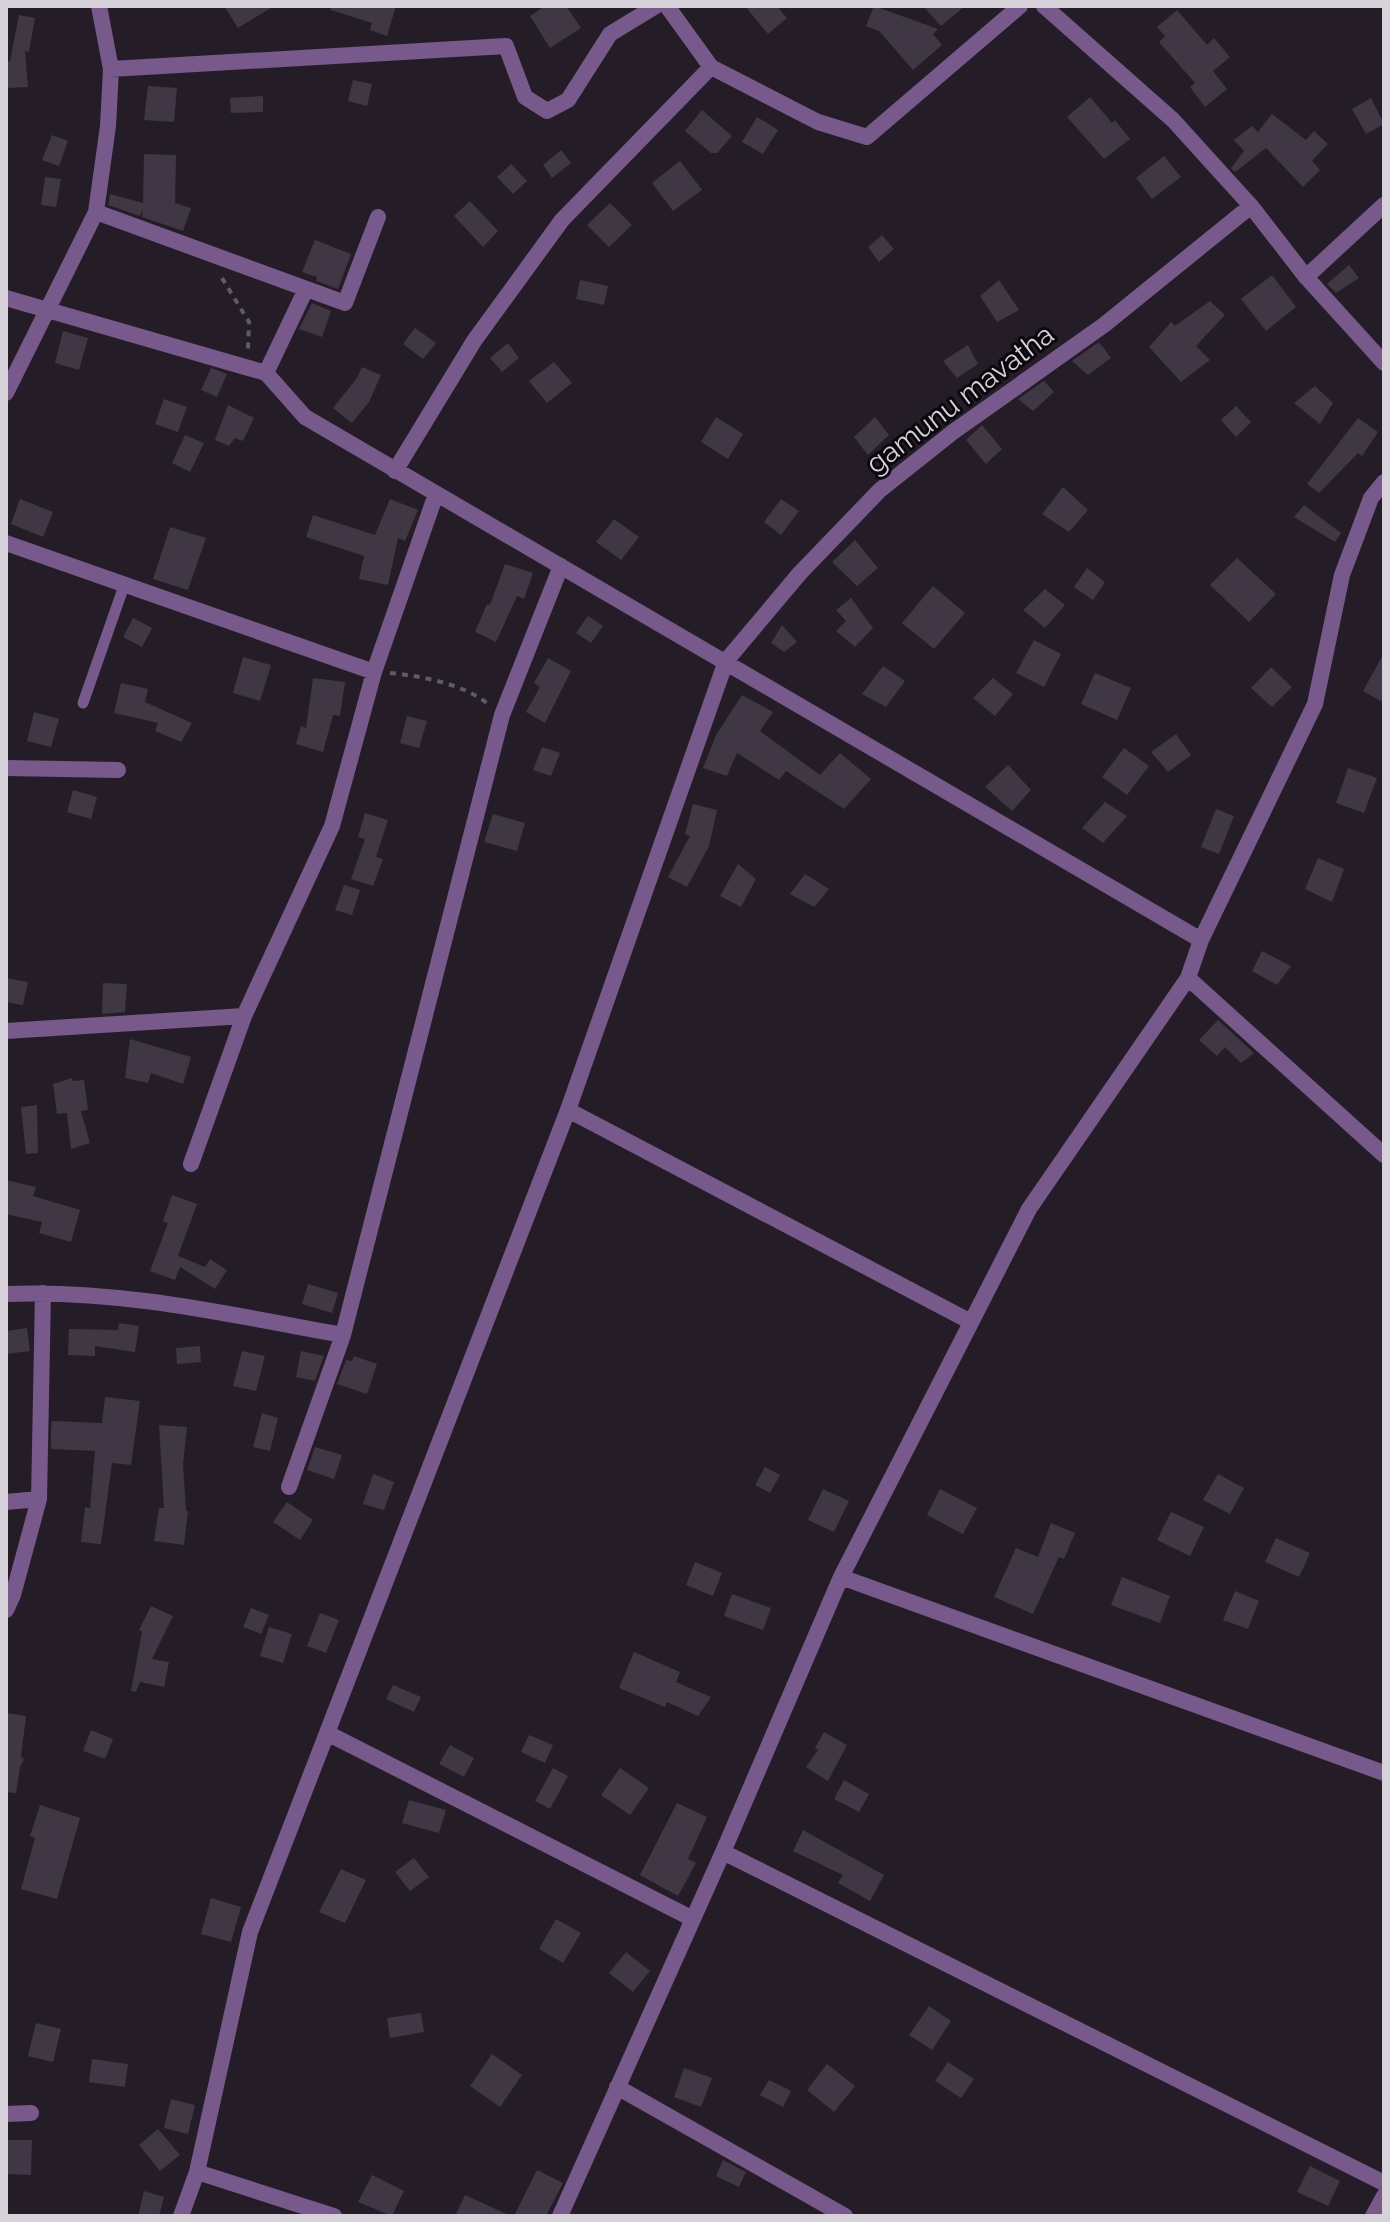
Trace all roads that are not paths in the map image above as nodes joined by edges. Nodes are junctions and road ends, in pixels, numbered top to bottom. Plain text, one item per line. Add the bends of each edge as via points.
1 (99, 6) edge
2 (656, 6) edge
3 (667, 6) edge
4 (1020, 6) edge
5 (1044, 6) edge
6 (711, 67) junction
7 (111, 69) junction
8 (1384, 205) edge
9 (1251, 206) junction
10 (96, 212) junction
11 (378, 217) dead end
12 (1306, 277) junction
13 (306, 289) junction
14 (6, 298) edge
15 (47, 309) junction
16 (1384, 363) edge
17 (261, 371) junction
18 (6, 393) edge
19 (395, 471) junction
20 (1384, 482) edge
21 (436, 494) junction
22 (6, 543) edge
23 (561, 566) junction
24 (125, 583) junction
25 (726, 661) junction
26 (374, 672) junction
27 (83, 703) dead end
28 (6, 768) edge
29 (118, 770) dead end
30 (1201, 940) junction
31 (1188, 978) junction
32 (244, 1016) junction
33 (6, 1031) edge
34 (568, 1110) junction
35 (1384, 1155) edge
36 (191, 1164) dead end
37 (43, 1293) junction
38 (6, 1294) edge
39 (971, 1322) junction
40 (343, 1335) junction
41 (289, 1487) dead end
42 (39, 1499) junction
43 (6, 1502) edge
44 (841, 1577) junction
45 (6, 1610) edge
46 (327, 1733) junction
47 (1384, 1773) edge
48 (723, 1852) junction
49 (693, 1919) junction
50 (617, 2087) junction
51 (31, 2113) dead end
52 (6, 2114) edge
53 (197, 2172) junction
54 (1384, 2183) edge
55 (1384, 2196) edge
56 (181, 2216) edge
57 (334, 2216) edge
58 (560, 2216) edge
59 (845, 2216) edge
60 (1373, 2216) edge

1 - 7 street
2 - 7 street via 610,34 568,100 547,111 525,97 506,46
3 - 6 street
4 - 6 street via 867,137 818,122
5 - 9 street via 1173,120
6 - 19 street via 562,220 474,341
7 - 10 street
8 - 12 street
9 - 12 street
9 - 25 street, gamunu mavatha via 1104,325 880,490
10 - 13 street
10 - 15 street
11 - 13 street via 345,303
12 - 16 street
13 - 17 street
14 - 15 street
15 - 17 street
15 - 18 street
17 - 19 street via 305,417
19 - 21 street
20 - 30 street via 1371,498 1342,575 1315,704
21 - 23 street
21 - 26 street
22 - 24 street
23 - 25 street
23 - 40 street via 502,715
24 - 26 street
24 - 27 lane
25 - 30 street
25 - 34 street
26 - 32 street via 332,826
28 - 29 street
30 - 31 street
31 - 35 street
31 - 39 street via 1029,1209
32 - 33 street
32 - 36 street
34 - 39 street
34 - 46 street
37 - 38 street
37 - 40 street via 163,1302
37 - 42 street
39 - 44 street
40 - 41 street
42 - 43 street
42 - 45 street
44 - 47 street
44 - 48 street
46 - 49 street
46 - 53 street via 250,1932
48 - 49 street
48 - 54 street
49 - 50 street
50 - 58 street
50 - 59 street
51 - 52 street
53 - 56 street
53 - 57 street
55 - 60 street

